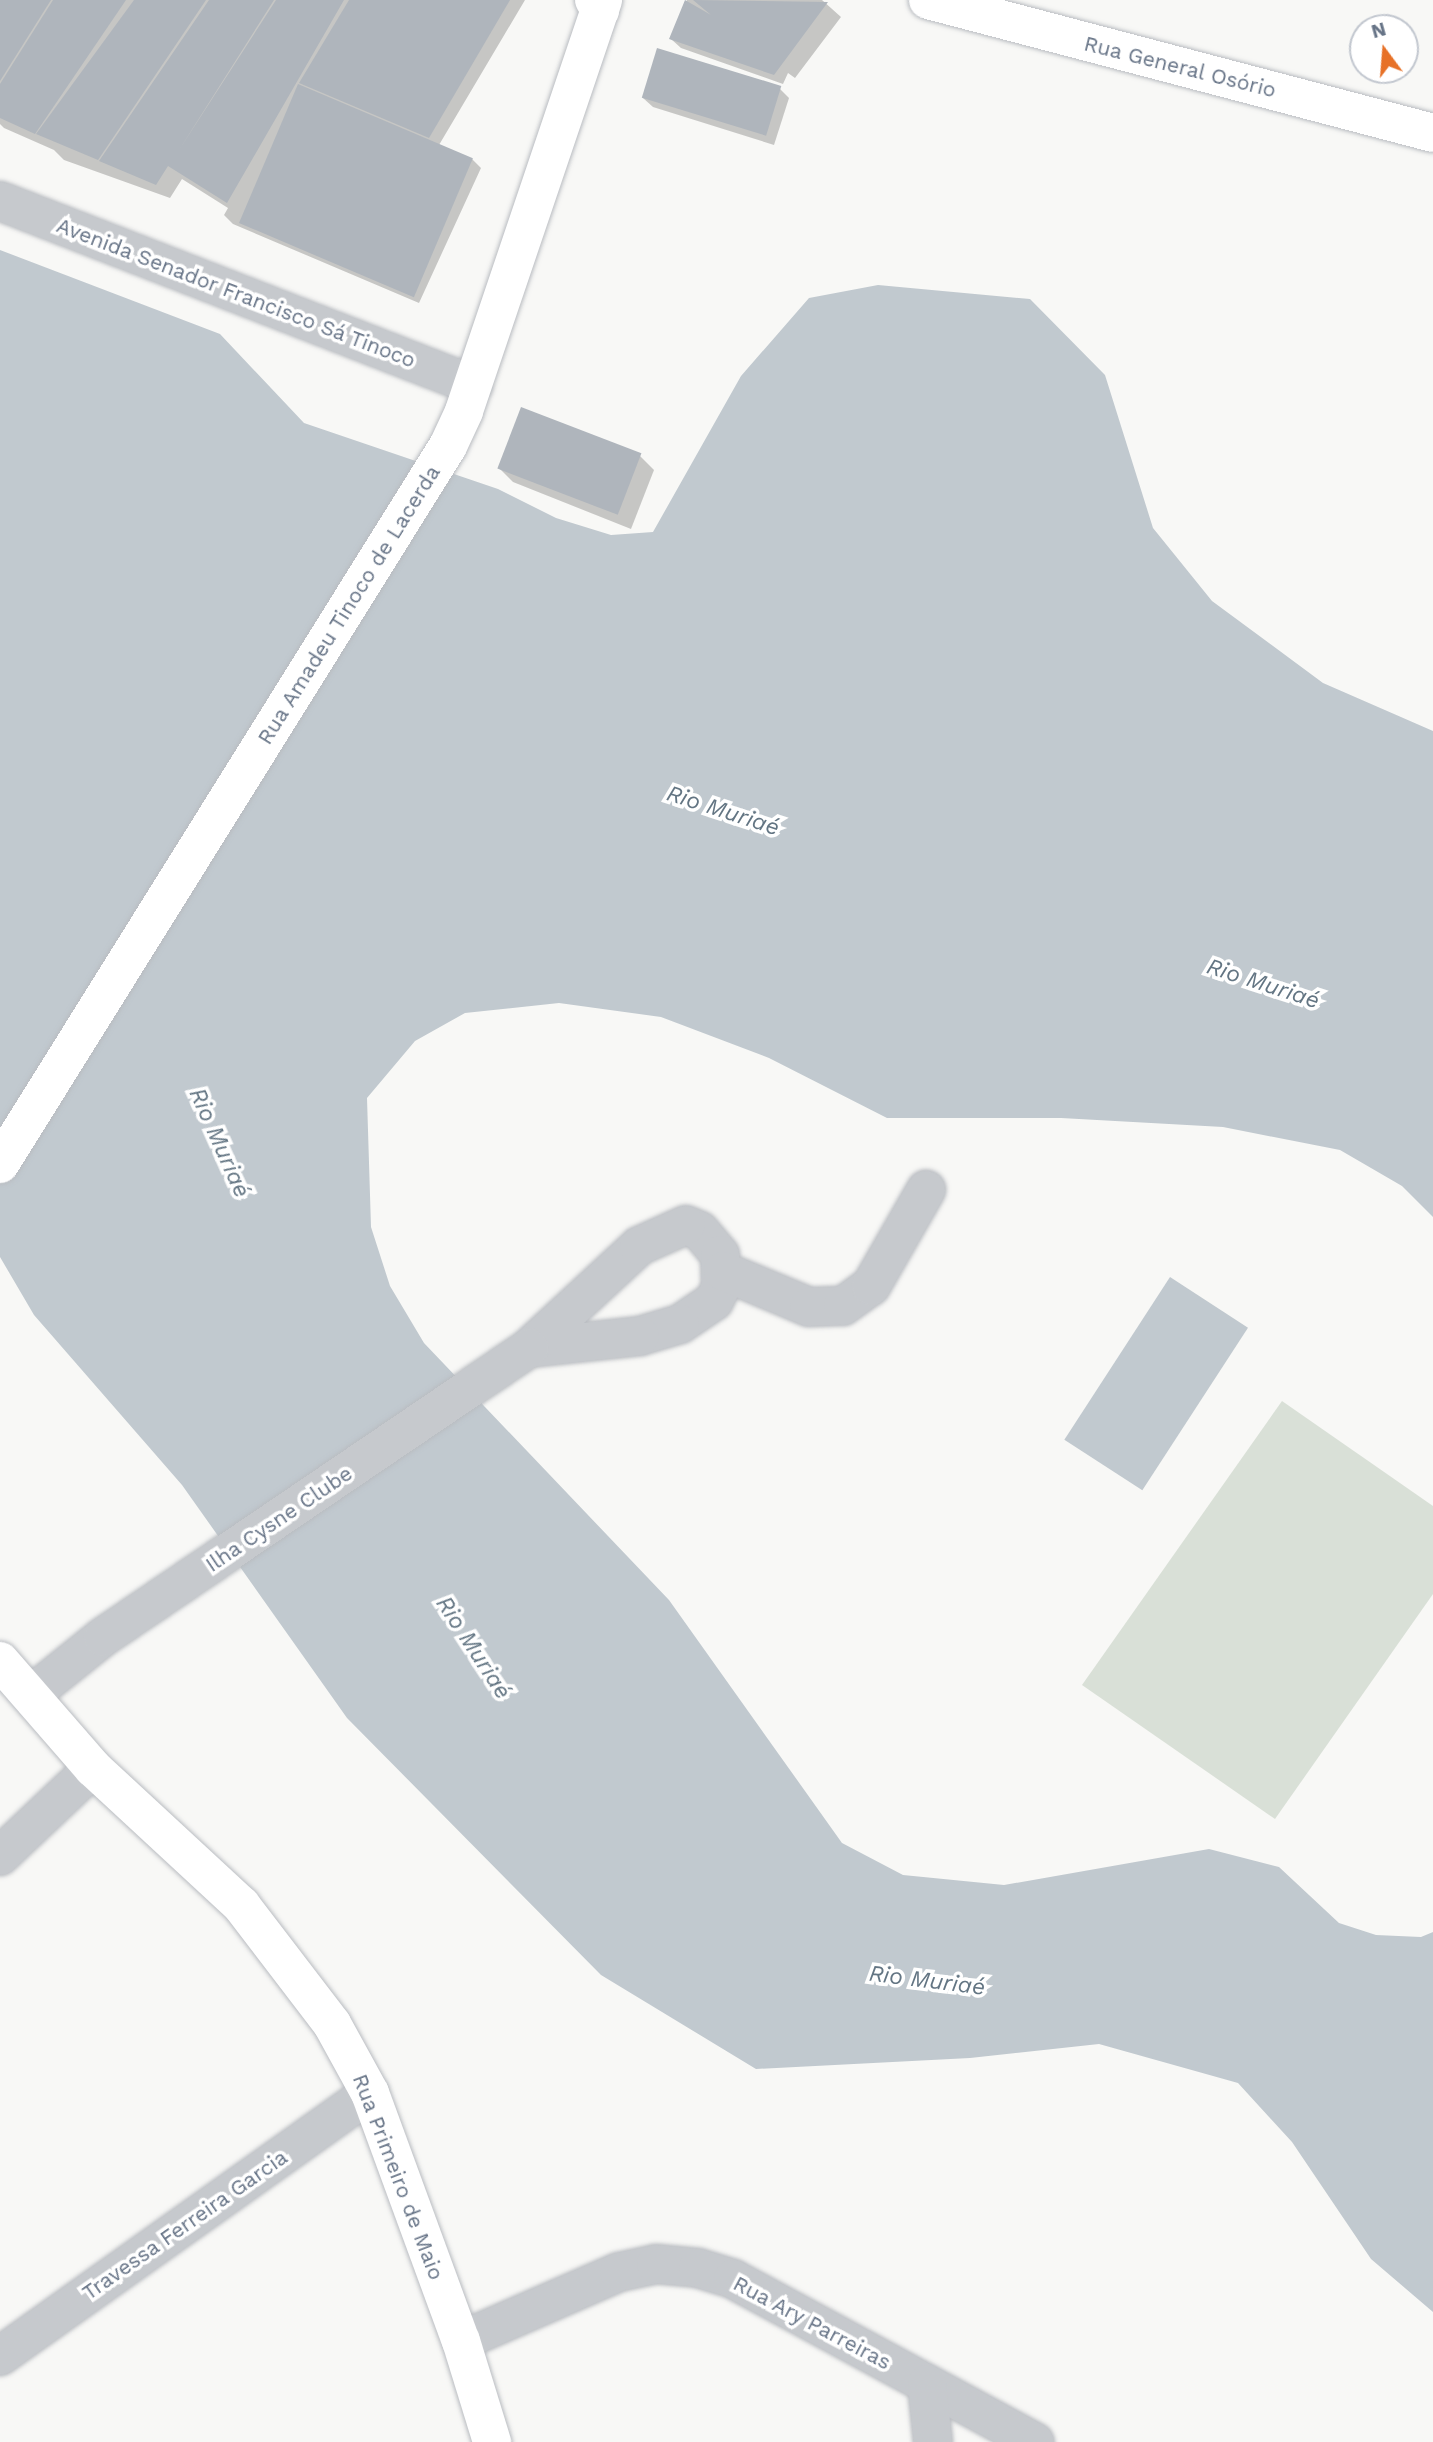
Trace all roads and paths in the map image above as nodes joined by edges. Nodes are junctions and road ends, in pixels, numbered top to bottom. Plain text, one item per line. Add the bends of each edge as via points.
1 (928, 0) edge
2 (599, 3) edge
3 (1433, 133) edge
4 (0, 201) edge
5 (472, 385) junction
6 (0, 1164) edge
7 (926, 1190) dead end
8 (723, 1271) junction
9 (515, 1357) junction
10 (0, 1661) edge
11 (32, 1694) junction
12 (93, 1768) junction
13 (0, 1856) edge
14 (370, 2093) junction
15 (461, 2341) junction
16 (0, 2356) edge
17 (927, 2384) junction
18 (492, 2442) edge
19 (933, 2442) edge
20 (1035, 2442) edge

1 - 3 main road, Rua General Osório
2 - 5 main road, Rua Amadeu Tinoco de Lacerda
4 - 5 street, Avenida Senador Francisco Sá Tinoco
5 - 6 main road, Rua Amadeu Tinoco de Lacerda via 448,446
7 - 8 street via 872,1286 844,1306 809,1307
8 - 9 street, Ilha Cysne Clube via 713,1301 680,1324 640,1336 595,1337
8 - 9 street, Ilha Cysne Clube via 720,1255 700,1231 686,1226 670,1229 639,1245
9 - 11 street, Ilha Cysne Clube via 103,1637
10 - 11 main road, Rua Primeiro de Maio
11 - 12 main road, Rua Primeiro de Maio
12 - 13 street
12 - 14 main road, Rua Primeiro de Maio via 241,1905 332,2024
14 - 15 main road, Rua Primeiro de Maio
14 - 16 street, Travessa Ferreira Garcia
15 - 17 street, Rua Ary Parreiras via 619,2272 656,2264 698,2268 733,2279
15 - 18 main road, Rua Primeiro de Maio
17 - 19 street
17 - 20 street, Rua Ary Parreiras

